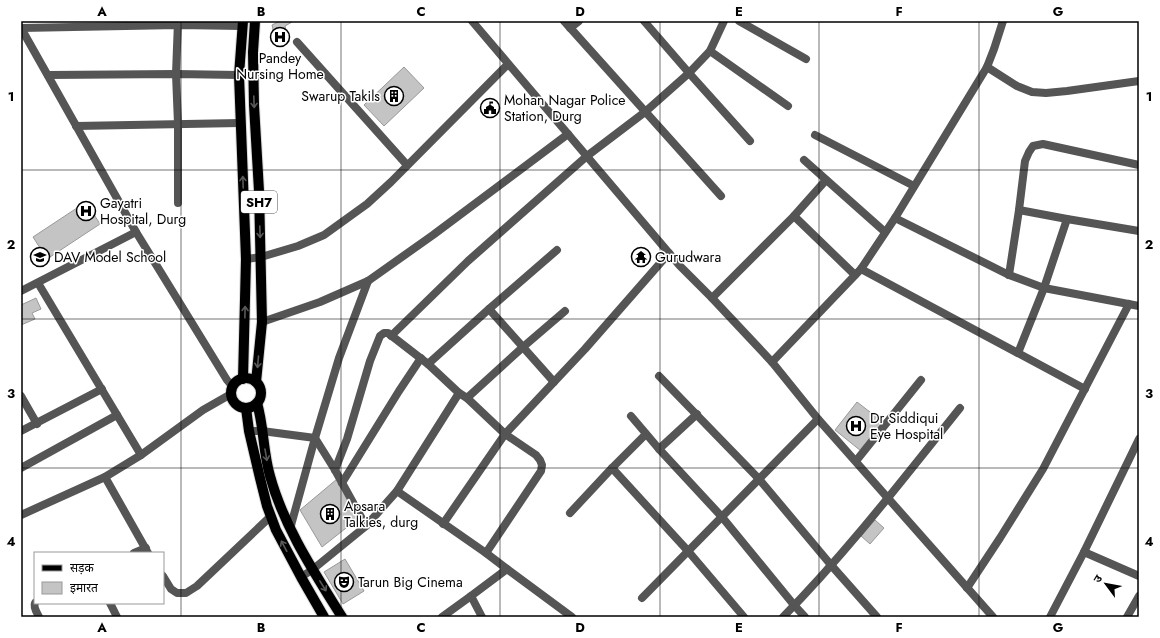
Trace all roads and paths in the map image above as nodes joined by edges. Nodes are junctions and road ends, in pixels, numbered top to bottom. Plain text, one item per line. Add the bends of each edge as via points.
1 (51, 21) edge
2 (255, 21) edge
3 (472, 21) edge
4 (564, 21) edge
5 (579, 21) edge
6 (644, 21) edge
7 (724, 21) edge
8 (739, 21) edge
9 (1003, 21) edge
10 (178, 23) edge
11 (243, 23) edge
12 (45, 27) junction
13 (21, 28) edge
14 (570, 28) junction
15 (297, 42) dead end
16 (710, 51) junction
17 (806, 59) dead end
18 (508, 64) junction
19 (988, 65) junction
20 (176, 74) junction
21 (689, 74) junction
22 (48, 75) junction
23 (239, 75) junction
24 (1139, 81) edge
25 (788, 106) dead end
26 (645, 112) junction
27 (240, 123) junction
28 (178, 124) junction
29 (76, 126) junction
30 (568, 134) junction
31 (815, 135) dead end
32 (750, 141) dead end
33 (587, 156) junction
34 (804, 160) dead end
35 (1139, 165) edge
36 (407, 166) junction
37 (826, 180) junction
38 (914, 186) junction
39 (720, 196) dead end
40 (178, 203) dead end
41 (1019, 210) junction
42 (794, 216) junction
43 (895, 218) junction
44 (1067, 219) junction
45 (1139, 231) edge
46 (136, 232) junction
47 (885, 232) junction
48 (557, 250) dead end
49 (669, 253) junction
50 (261, 257) junction
51 (246, 259) junction
52 (858, 272) junction
53 (1009, 275) junction
54 (368, 281) junction
55 (38, 283) junction
56 (1044, 288) junction
57 (21, 291) edge
58 (712, 298) junction
59 (1129, 304) junction
60 (1139, 306) edge
61 (489, 309) junction
62 (565, 311) dead end
63 (262, 322) junction
64 (392, 336) junction
65 (523, 347) junction
66 (1018, 353) junction
67 (421, 358) junction
68 (772, 362) junction
69 (428, 364) junction
70 (659, 376) dead end
71 (243, 379) junction
72 (921, 380) dead end
73 (256, 382) junction
74 (554, 382) junction
75 (1085, 389) junction
76 (102, 390) junction
77 (232, 391) junction
78 (459, 393) junction
79 (21, 396) edge
80 (467, 398) junction
81 (257, 403) junction
82 (246, 408) junction
83 (960, 408) dead end
84 (697, 414) junction
85 (117, 415) junction
86 (631, 416) dead end
87 (818, 419) junction
88 (36, 424) junction
89 (21, 431) edge
90 (249, 431) junction
91 (262, 432) junction
92 (505, 434) junction
93 (646, 434) junction
94 (315, 438) junction
95 (1139, 440) edge
96 (659, 449) junction
97 (141, 455) junction
98 (856, 461) junction
99 (21, 468) edge
100 (612, 468) junction
101 (335, 470) junction
102 (105, 477) junction
103 (759, 479) junction
104 (342, 483) junction
105 (397, 491) junction
106 (888, 498) junction
107 (570, 513) dead end
108 (21, 515) edge
109 (271, 516) junction
110 (722, 517) junction
111 (443, 524) junction
112 (366, 526) junction
113 (290, 529) junction
114 (147, 551) edge
115 (688, 551) junction
116 (1084, 552) junction
117 (486, 553) junction
118 (831, 565) junction
119 (507, 569) junction
120 (312, 570) junction
121 (1138, 574) edge
122 (301, 577) junction
123 (164, 578) edge
124 (967, 588) junction
125 (471, 596) junction
126 (1139, 596) edge
127 (642, 598) dead end
128 (34, 604) edge
129 (110, 604) edge
130 (794, 605) junction
131 (39, 617) edge
132 (117, 617) edge
133 (324, 617) edge
134 (342, 617) edge
135 (442, 617) edge
136 (482, 617) edge
137 (572, 617) edge
138 (744, 617) edge
139 (783, 617) edge
140 (805, 617) edge
141 (877, 617) edge
142 (993, 617) edge
143 (1050, 617) edge
144 (1127, 617) edge

1 - 12 street
2 -> 50 main road, SH7 via 254,104
3 - 18 street
4 - 14 street
5 - 14 street
6 - 21 street
7 - 16 street
8 - 17 street
9 - 19 street
10 - 11 street
10 - 12 street
10 - 20 street
11 - 23 main road, SH7
12 - 13 street
13 - 22 street
14 - 26 street
15 - 36 street
16 - 21 street
16 - 25 street
18 - 30 street
18 - 36 street
19 - 24 street via 1017,86 1032,92 1067,92
19 - 38 street
20 - 22 street
20 - 23 street
20 - 28 street
21 - 26 street
21 - 32 street
22 - 29 street
23 - 27 main road, SH7
26 - 33 street
26 - 39 street
27 - 28 street
51 -> 27 main road, SH7
28 - 29 street
28 - 40 street
29 - 46 street
30 - 33 street
30 - 54 street via 434,235
31 - 38 street
33 - 49 street
33 - 64 street via 468,262
34 - 37 street
35 - 41 street via 1043,144 1033,146 1025,160
36 - 50 street via 368,204 324,235
37 - 42 street
37 - 47 street
38 - 43 street
41 - 44 street
41 - 53 street
42 - 52 street
42 - 58 street
43 - 47 street
43 - 53 street
44 - 45 street
44 - 56 street
46 - 55 street
46 - 77 street
47 - 52 street
48 - 61 street
49 - 58 street
49 - 74 street
50 - 51 street
50 - 63 main road, SH7
71 -> 51 main road, SH7
52 - 66 street
52 - 68 street
53 - 56 street
54 - 63 street via 320,302
54 - 94 street via 339,358
55 - 57 street
55 - 76 street
56 - 59 street
56 - 66 street
58 - 68 street
59 - 60 street
59 - 75 street
61 - 65 street
61 - 69 street
62 - 65 street
63 -> 73 main road, SH7
64 - 67 street
64 - 101 street via 384,333 380,336
65 - 74 street
65 - 80 street
66 - 75 street
67 - 69 street
67 - 104 street
68 - 87 street
69 - 78 street
70 - 84 street
71 - 73 main road
71 - 77 main road via 237,382
72 - 98 street
73 - 81 main road, SH7 via 261,395
74 - 92 street
75 - 124 street via 1043,469
76 - 85 street
76 - 88 street
77 - 82 main road via 234,401
77 - 97 street
78 - 80 street
78 - 105 street
79 - 88 street
80 - 92 street
81 - 82 main road
81 - 91 main road, SH7
82 - 90 main road
83 - 106 street
84 - 96 street
84 - 103 street
85 - 97 street
85 - 99 street
86 - 93 street
87 - 98 street
87 - 103 street
88 - 89 street
90 - 91 street
90 - 109 main road
91 - 94 street
91 -> 113 main road, SH7 via 270,476
92 - 111 street
92 - 117 street via 536,455 542,465 541,471
93 - 96 street
93 - 100 street
94 - 101 street
94 - 113 street
95 - 116 street
96 - 110 street
97 - 102 street
98 - 106 street
100 - 107 street
100 - 115 street
101 - 104 street
102 - 108 street
102 - 114 street
103 - 110 street
103 - 118 street
104 - 112 street
105 - 111 street
105 - 112 street
106 - 118 street
106 - 124 street
122 -> 109 main road
109 - 123 street via 197,586 186,593 177,593 171,589
110 - 115 street
110 - 130 street
111 - 117 street
112 - 120 street
113 - 120 main road, SH7
115 - 127 street
115 - 138 street
116 - 121 street
116 - 143 street
117 - 119 street
118 - 130 street
118 - 141 street
119 - 125 street
119 - 137 street
120 - 122 street
120 -> 134 main road, SH7
122 - 133 main road
124 - 142 street
125 - 135 street
125 - 136 street
126 - 144 street
128 - 131 street
129 - 132 street
130 - 139 street
130 - 140 street

